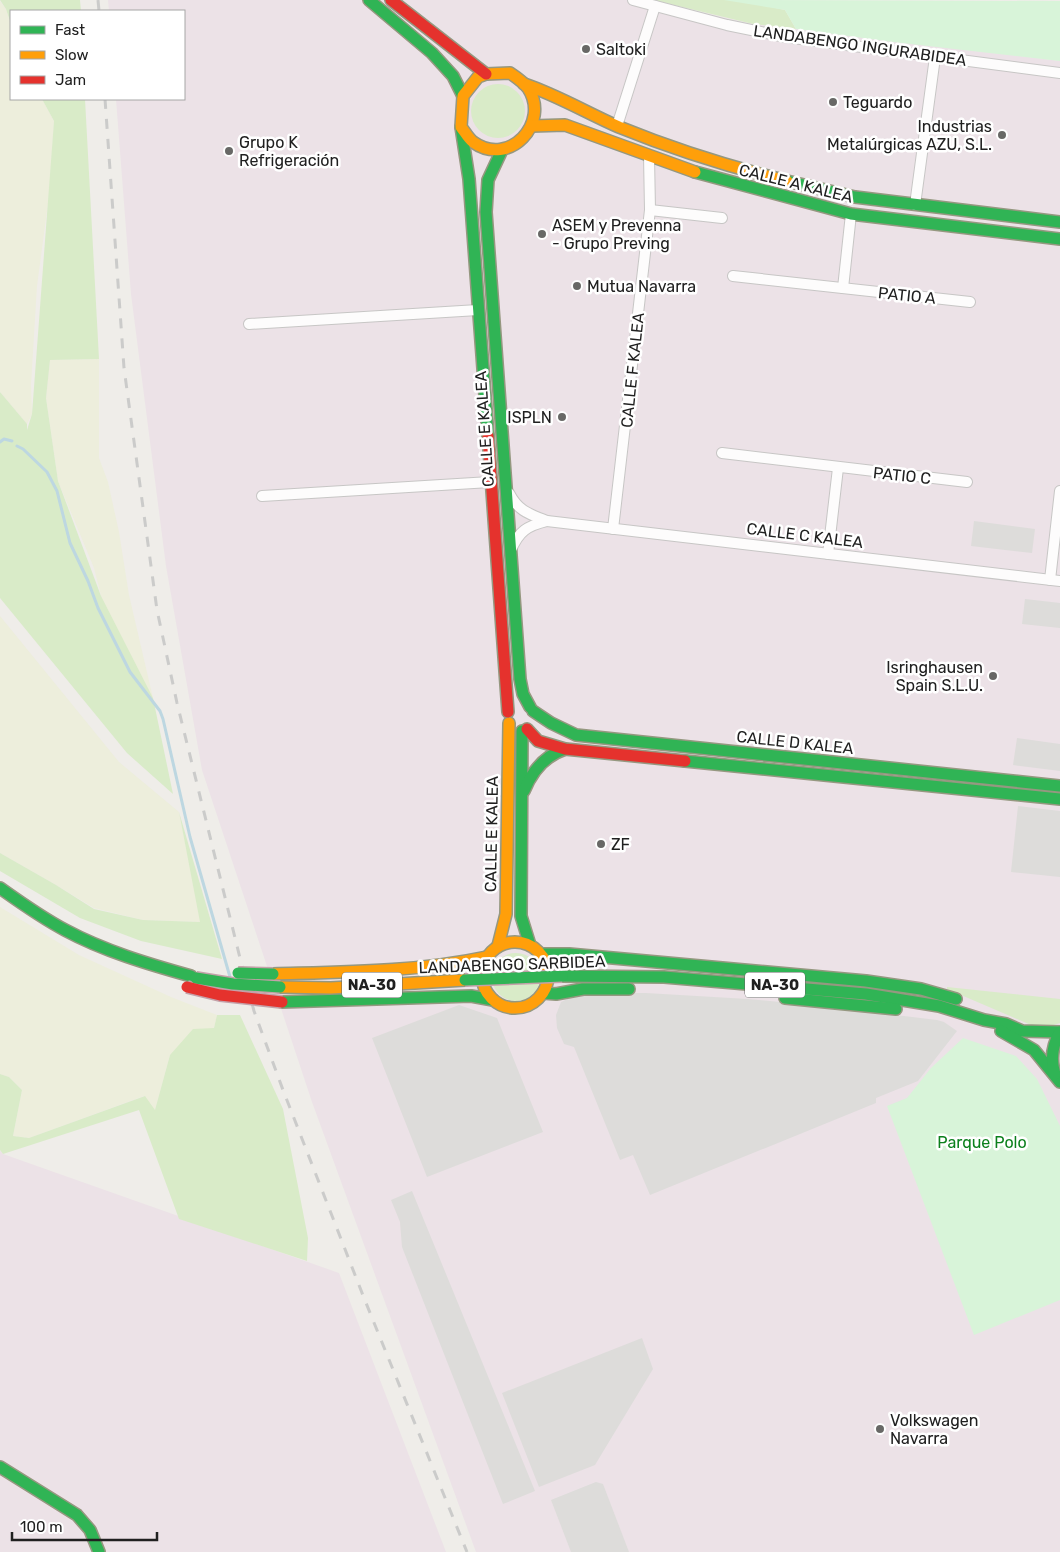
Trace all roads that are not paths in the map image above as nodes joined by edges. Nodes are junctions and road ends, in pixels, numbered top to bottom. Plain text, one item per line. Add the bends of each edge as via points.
1 (369, 0) edge
2 (391, 0) edge
3 (634, 0) edge
4 (655, 6) junction
5 (935, 57) junction
6 (1060, 73) edge
7 (486, 74) junction
8 (524, 84) junction
9 (462, 96) junction
10 (532, 126) junction
11 (618, 126) junction
12 (461, 127) junction
13 (502, 150) junction
14 (648, 156) junction
15 (915, 205) junction
16 (650, 210) junction
17 (851, 214) junction
18 (722, 218) dead end
19 (1035, 219) junction
20 (1060, 222) edge
21 (1060, 229) edge
22 (1060, 239) edge
23 (734, 276) dead end
24 (843, 288) junction
25 (970, 302) dead end
26 (478, 310) junction
27 (249, 324) dead end
28 (722, 453) dead end
29 (838, 468) junction
30 (490, 482) junction
31 (967, 482) dead end
32 (505, 485) junction
33 (1060, 491) edge
34 (262, 496) dead end
35 (1060, 496) edge
36 (547, 522) junction
37 (613, 529) junction
38 (510, 554) junction
39 (828, 554) junction
40 (1055, 581) edge
41 (531, 709) junction
42 (508, 718) junction
43 (524, 730) junction
44 (565, 749) junction
45 (1060, 786) edge
46 (1060, 794) edge
47 (1025, 795) junction
48 (521, 799) junction
49 (1060, 799) edge
50 (0, 888) edge
51 (74, 935) junction
52 (530, 945) junction
53 (498, 946) junction
54 (541, 954) junction
55 (487, 957) junction
56 (189, 977) junction
57 (641, 989) dead end
58 (689, 991) dead end
59 (543, 994) junction
60 (493, 1000) junction
61 (1005, 1029) junction
62 (1060, 1032) edge
63 (1059, 1079) edge
64 (0, 1468) edge
65 (99, 1552) edge

1 - 9 main road via 432,53 453,76
2 - 7 main road
3 - 4 street, LANDABENGO INGURABIDEA
4 - 5 street, LANDABENGO INGURABIDEA via 785,38
4 - 11 street
5 - 6 street, LANDABENGO INGURABIDEA
5 - 15 street
7 - 8 main road via 510,73
7 - 9 main road via 478,77
8 - 10 main road via 531,92 536,113
8 - 11 main road
9 - 12 main road
10 - 13 main road via 515,146
10 - 14 main road, CALLE A KALEA via 565,125
11 - 15 main road via 731,166 855,197
12 - 13 main road via 473,142 486,149
12 - 26 main road, CALLE E KALEA via 470,179
13 - 32 main road, CALLE E KALEA via 488,180 486,212
14 - 16 street, CALLE F KALEA
14 - 17 main road, CALLE A KALEA via 711,177
15 - 19 main road
16 - 18 street
16 - 37 street, CALLE F KALEA
17 - 22 main road, CALLE A KALEA
17 - 24 street
19 - 20 main road
19 - 21 main road via 1050,228
23 - 24 street, PATIO A
24 - 25 street, PATIO A
26 - 27 street
26 - 30 main road, CALLE E KALEA
28 - 29 street, PATIO C
29 - 31 street, PATIO C
29 - 39 street
30 - 34 street, CALLE E KALEA
30 - 42 main road, CALLE E KALEA
32 - 36 street via 520,509
32 - 38 main road, CALLE E KALEA
33 - 35 street
35 - 40 street
36 - 37 street, CALLE C KALEA
36 - 38 street via 522,531
37 - 39 street, CALLE C KALEA
38 - 41 main road, CALLE E KALEA via 520,679
39 - 40 street, CALLE C KALEA
41 - 42 main road via 525,704 515,705
41 - 43 main road via 534,722
41 - 45 main road, CALLE D KALEA via 576,735
42 - 43 main road via 516,730
42 - 53 main road, CALLE E KALEA via 506,914
43 - 44 main road, CALLE D KALEA via 538,741
43 - 48 main road, CALLE E KALEA
44 - 47 main road, CALLE D KALEA
44 - 48 main road via 554,752 532,773
46 - 47 main road via 1033,792
47 - 49 main road, CALLE D KALEA
48 - 52 main road, CALLE E KALEA via 521,916
50 - 51 main road, LANDABENGO SARBIDEA / NA-30
51 - 56 main road, LANDABENGO SARBIDEA / NA-30
51 - 56 main road via 108,958 161,979
52 - 53 main road via 509,942
52 - 54 main road
53 - 55 main road
54 - 59 main road via 547,966 548,980
54 - 61 main road via 760,970 915,988 955,998
55 - 56 main road, bridge via 433,967
55 - 60 main road via 482,968 482,980
56 - 60 main road, bridge via 220,995 282,1002 471,996
56 - 61 main road, LANDABENGO SARBIDEA / NA-30, bridge via 233,984 331,988 562,976 664,977 866,994 939,1006
57 - 59 main road via 583,988
58 - 61 main road via 921,1012
59 - 60 main road via 530,1005 520,1008 510,1008
61 - 62 main road, LANDABENGO SARBIDEA
61 - 63 main road, LANDABENGO SARBIDEA via 1034,1050
62 - 63 main road, LANDABENGO SARBIDEA via 1051,1058
64 - 65 main road via 77,1515 90,1530

